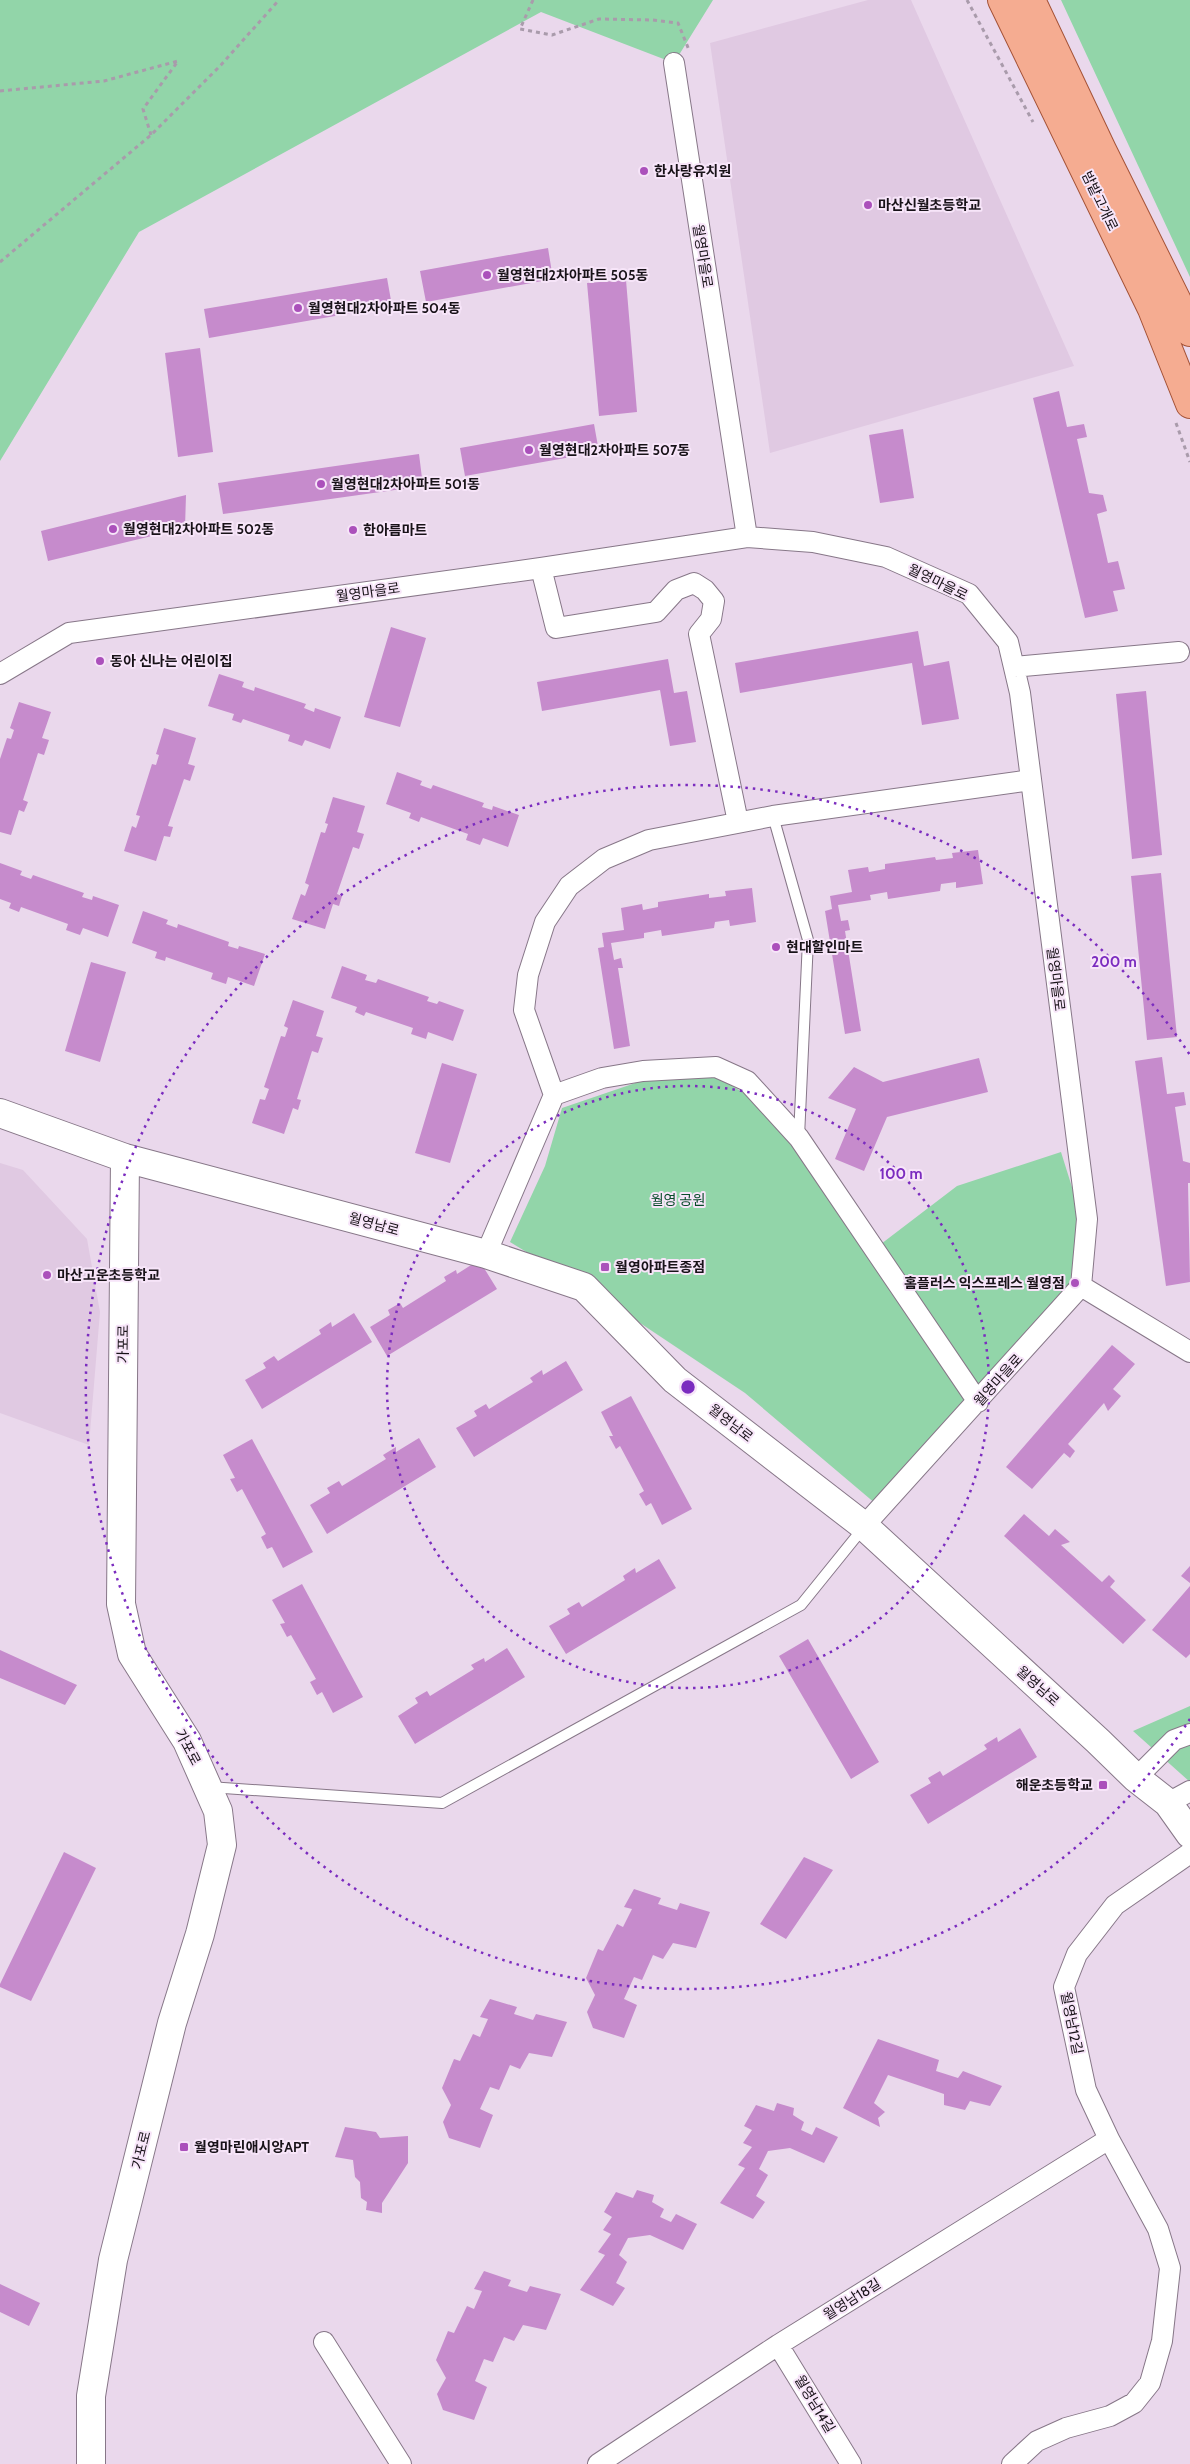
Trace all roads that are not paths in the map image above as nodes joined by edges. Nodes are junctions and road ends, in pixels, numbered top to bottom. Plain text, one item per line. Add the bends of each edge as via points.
1 (1002, 0) edge
2 (1032, 0) edge
3 (674, 63) road end
4 (1190, 332) edge
5 (1190, 404) edge
6 (747, 537) junction
7 (542, 568) junction
8 (1179, 652) dead end
9 (1014, 667) junction
10 (0, 674) edge
11 (1031, 780) junction
12 (773, 816) junction
13 (738, 822) junction
14 (554, 1095) junction
15 (0, 1113) edge
16 (799, 1138) junction
17 (125, 1158) junction
18 (486, 1254) junction
19 (1081, 1286) junction
20 (1190, 1352) edge
21 (978, 1402) junction
22 (864, 1526) junction
23 (1190, 1734) edge
24 (1136, 1778) junction
25 (208, 1787) junction
26 (1179, 1797) edge
27 (1190, 1834) edge
28 (1190, 1853) edge
29 (1109, 2139) junction
30 (324, 2342) dead end
31 (778, 2345) junction
32 (91, 2464) edge
33 (401, 2464) edge
34 (598, 2464) edge
35 (851, 2464) edge
36 (1012, 2464) edge

1 - 5 main road, 밤밭고개로 via 1152,309
2 - 4 main road, 밤밭고개로
3 - 6 street, 월영마을로
6 - 7 street, 월영마을로
6 - 9 street, 월영마을로 via 813,542 886,557 969,594 1008,642
7 - 10 street, 월영마을로 via 69,633
7 - 13 street via 556,628 656,612 676,590 694,583 714,601 711,619 699,634
8 - 9 street
9 - 11 street, 월영마을로
11 - 12 street
11 - 19 street, 월영마을로 via 1087,1218
12 - 13 street
12 - 16 lane via 808,940
13 - 14 street via 649,840 604,859 569,886 545,922 528,975 524,1010
14 - 16 street via 602,1078 643,1071 716,1067 747,1081
14 - 18 street
15 - 17 main road
16 - 21 street
17 - 18 main road, 월영남로
17 - 25 main road, 가포로 via 121,1604 132,1654 187,1741
18 - 22 main road, 월영남로 via 584,1287 675,1380
19 - 20 street
19 - 21 street, 월영마을로
21 - 22 street, 월영마을로
22 - 24 main road, 월영남로
22 - 25 lane via 801,1605 442,1804
23 - 24 street via 1174,1740
24 - 26 main road, 월영남로
25 - 32 main road, 가포로 via 218,1811 222,1845 200,1934 172,2023 113,2260 91,2396
26 - 27 main road, 월영남로
28 - 29 street, 월영남12길 via 1115,1905 1077,1954 1064,1987 1086,2090
29 - 31 street, 월영남18길
29 - 36 street, 월영남12길 via 1158,2229 1170,2268 1162,2341 1150,2383 1134,2403 1110,2416 1066,2428 1037,2441
30 - 33 street
31 - 34 street, 월영남18길
31 - 35 street, 월영남14길

